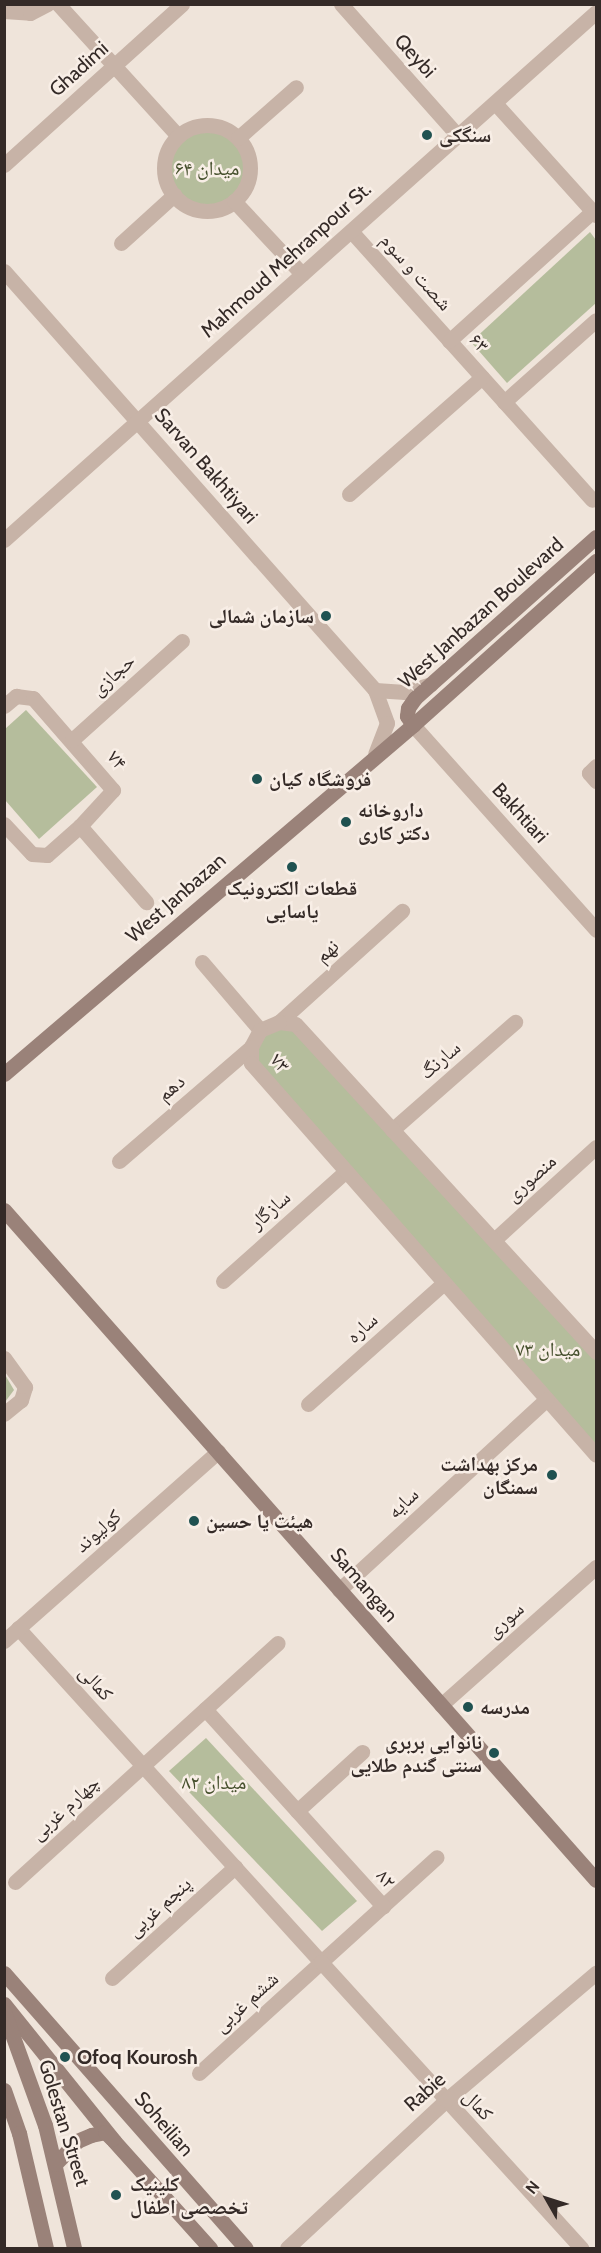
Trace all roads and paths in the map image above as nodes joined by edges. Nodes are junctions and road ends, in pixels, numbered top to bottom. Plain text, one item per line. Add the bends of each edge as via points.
1 (48, 4) edge
2 (58, 4) edge
3 (182, 4) edge
4 (340, 4) edge
5 (4, 11) edge
6 (597, 12) edge
7 (114, 66) junction
8 (296, 87) dead end
9 (495, 103) junction
10 (178, 136) junction
11 (458, 136) junction
12 (238, 138) junction
13 (4, 165) edge
14 (174, 195) junction
15 (234, 201) junction
16 (595, 213) edge
17 (351, 231) junction
18 (121, 243) dead end
19 (4, 272) edge
20 (302, 274) junction
21 (597, 320) edge
22 (449, 341) junction
23 (482, 377) junction
24 (504, 402) junction
25 (138, 420) junction
26 (349, 494) dead end
27 (592, 500) dead end
28 (597, 537) edge
29 (4, 540) edge
30 (597, 561) edge
31 (182, 641) dead end
32 (431, 684) junction
33 (375, 690) junction
34 (4, 706) edge
35 (413, 725) junction
36 (72, 740) junction
37 (375, 754) junction
38 (597, 766) edge
39 (597, 781) edge
40 (4, 824) edge
41 (80, 826) junction
42 (146, 902) dead end
43 (402, 911) dead end
44 (597, 930) edge
45 (202, 962) dead end
46 (279, 1022) junction
47 (515, 1022) dead end
48 (260, 1030) junction
49 (251, 1047) junction
50 (4, 1074) edge
51 (393, 1130) junction
52 (597, 1147) edge
53 (119, 1161) dead end
54 (346, 1171) junction
55 (4, 1210) edge
56 (494, 1240) junction
57 (223, 1281) dead end
58 (444, 1283) junction
59 (596, 1350) edge
60 (4, 1358) edge
61 (547, 1399) junction
62 (308, 1404) dead end
63 (4, 1414) edge
64 (218, 1452) junction
65 (597, 1455) edge
66 (597, 1567) edge
67 (339, 1590) junction
68 (18, 1628) junction
69 (4, 1641) edge
70 (278, 1643) dead end
71 (441, 1705) junction
72 (205, 1709) junction
73 (362, 1752) dead end
74 (143, 1766) junction
75 (297, 1811) junction
76 (437, 1857) dead end
77 (235, 1867) junction
78 (597, 1880) edge
79 (15, 1882) dead end
80 (383, 1906) junction
81 (321, 1962) junction
82 (4, 1973) edge
83 (597, 1973) edge
84 (112, 1978) dead end
85 (4, 2004) edge
86 (4, 2012) edge
87 (199, 2073) dead end
88 (4, 2090) edge
89 (446, 2100) junction
90 (114, 2141) junction
91 (55, 2164) junction
92 (46, 2248) edge
93 (74, 2248) edge
94 (210, 2248) edge
95 (244, 2248) edge
96 (287, 2248) edge
97 (581, 2248) edge

1 - 5 street via 30,13
2 - 7 street
3 - 7 street, Ghadimi
4 - 11 street, Qeybi
6 - 9 street, Mahmoud Mehranpour St.
7 - 10 street
7 - 13 street, Ghadimi
8 - 12 street
9 - 11 street, Mahmoud Mehranpour St.
9 - 16 street
10 - 12 street via 201,125 214,125
10 - 14 street via 164,162 164,176
11 - 17 street, Mahmoud Mehranpour St.
12 - 15 street via 246,150 249,176
14 - 15 street via 192,208 206,211
14 - 18 street
15 - 20 street
16 - 22 street, ۶۳
17 - 20 street, Mahmoud Mehranpour St.
17 - 22 street, شصت و سوم
19 - 25 street, Sarvan Bakhtiyari
20 - 25 street, Mahmoud Mehranpour St.
21 - 24 street
22 - 23 street, ۶۳
23 - 24 street, ۶۳
23 - 26 street
24 - 27 street
25 - 29 street, Mahmoud Mehranpour St.
25 - 33 street, Sarvan Bakhtiyari
28 - 32 main road, West Janbazan Boulevard
30 - 35 main road, West Janbazan
31 - 36 street, حجازی
32 - 33 street via 405,692
32 - 35 main road, West Janbazan Boulevard via 408,708 407,716
33 - 37 street, West Janbazan via 387,723
34 - 36 street, ۷۴ via 16,696 33,698
35 - 37 main road, West Janbazan
35 - 44 street, Bakhtiari
36 - 41 street, ۷۴ via 113,790
37 - 50 main road, West Janbazan
38 - 39 street via 589,773
40 - 41 street, ۷۴ via 39,857 47,855
41 - 42 street
43 - 46 street, نهم
45 - 48 street
46 - 48 street, ۷۳
46 - 51 street, ۷۳ via 295,1024
47 - 51 street, سارنگ
48 - 49 street, ۷۳
49 - 53 street, دهم
49 - 54 street, ۷۳ via 252,1063
51 - 56 street, ۷۳
52 - 56 street, منصوری
54 - 57 street, سازگار
54 - 58 street, ۷۳
55 - 64 main road, Samangan
56 - 59 street, ۷۳
58 - 61 street, ۷۳
58 - 62 street, ساره
60 - 63 street via 25,1387 21,1400
61 - 65 street, ۷۳
61 - 67 street, سایه
64 - 67 main road, Samangan
64 - 68 street, کولیوند
66 - 71 street, سوری
67 - 71 main road, Samangan
68 - 69 street, کولیوند
68 - 74 street, کمالی
70 - 72 street
71 - 78 main road, Samangan
72 - 74 street
72 - 75 street, ۸۲
73 - 75 street
74 - 77 street
74 - 79 street, چهارم غربی
75 - 80 street, ۸۲
76 - 80 street
77 - 81 street
77 - 84 street, پنجم غربی
80 - 81 street, ۸۲
81 - 87 street, ششم غربی
81 - 89 street, کمال
82 - 95 main road, Soheilian
83 - 89 street, Rabie
85 - 90 main road
86 - 91 main road, Golestan Street
88 - 92 main road via 19,2133
89 - 96 street, Rabie
89 - 97 street, کمال
90 - 91 main road via 105,2132 91,2135 78,2141
90 - 94 main road
91 - 93 main road, Golestan Street

